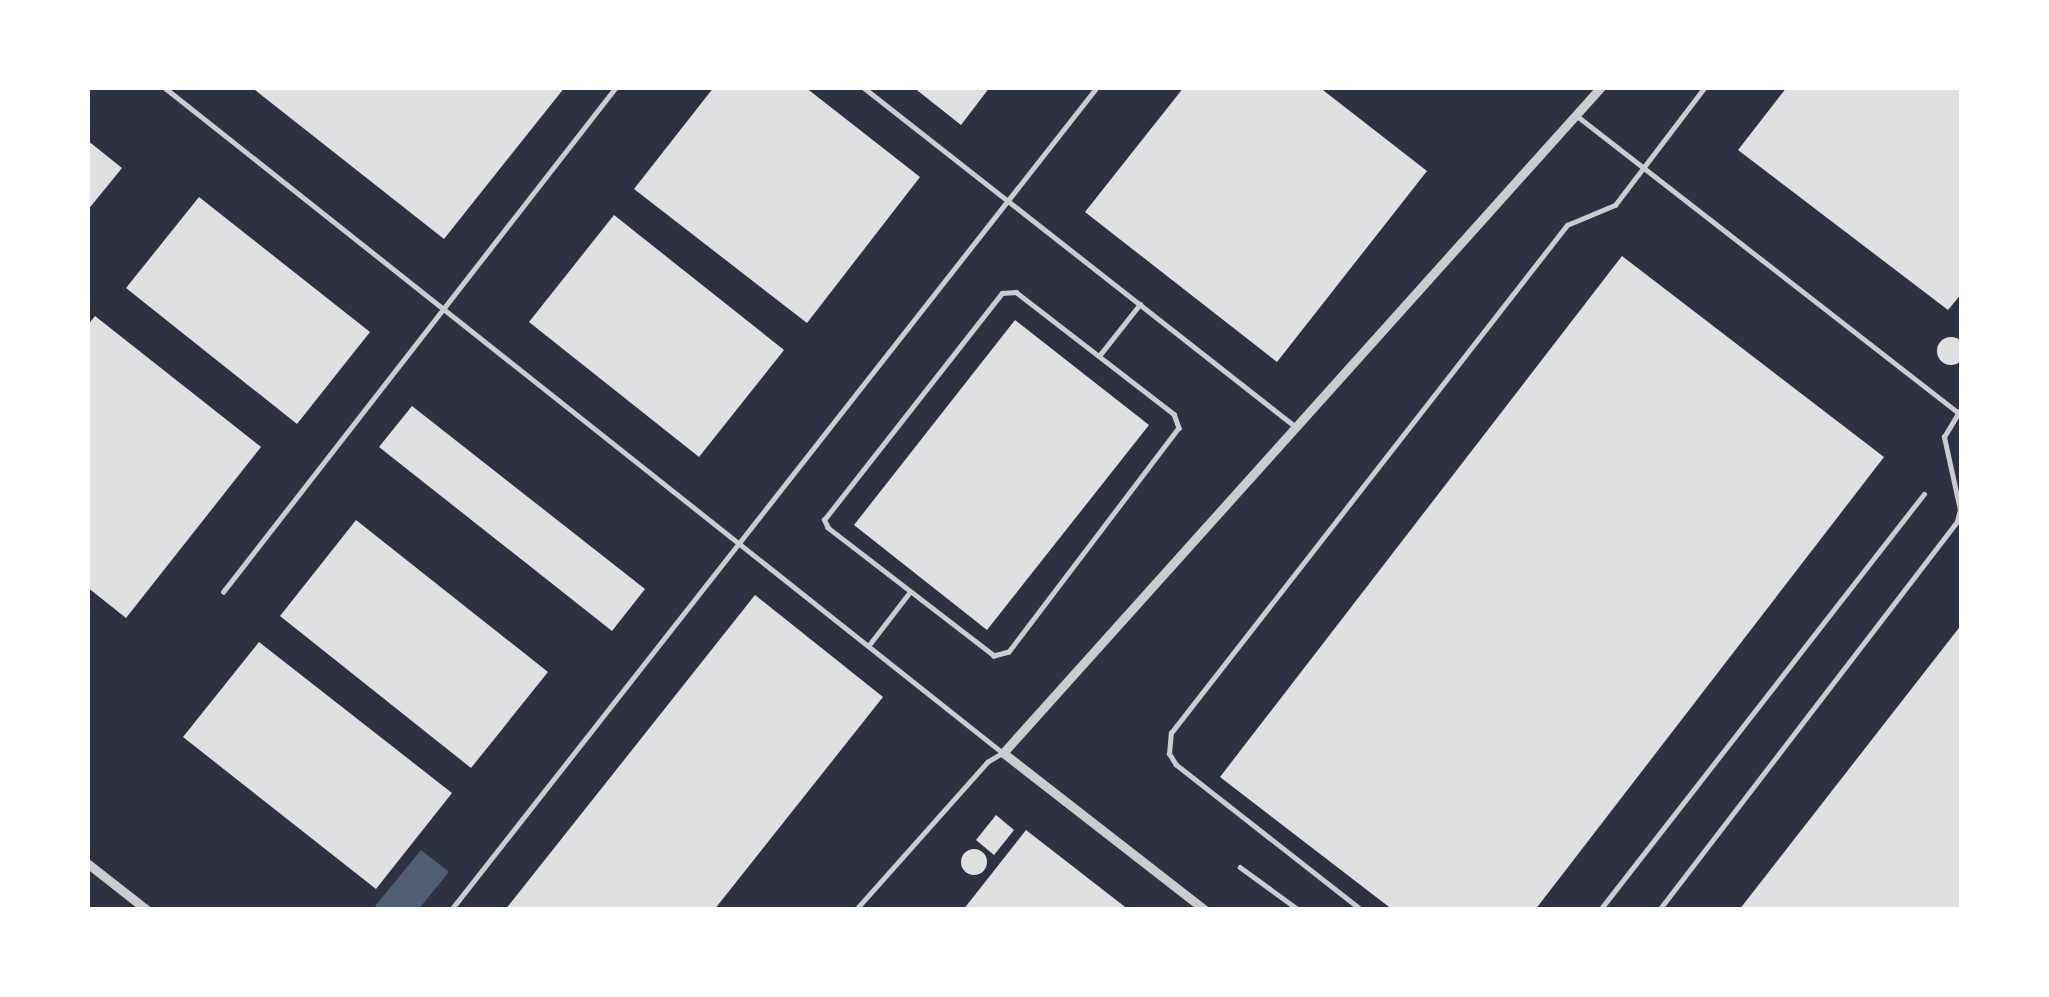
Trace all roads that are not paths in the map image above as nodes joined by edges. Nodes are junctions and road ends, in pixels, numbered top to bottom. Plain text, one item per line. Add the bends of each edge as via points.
1 (164, 87) edge
2 (616, 87) edge
3 (863, 87) edge
4 (1096, 87) edge
5 (1601, 87) edge
6 (1705, 87) edge
7 (1576, 115) junction
8 (1643, 167) junction
9 (1007, 201) junction
10 (1140, 304) junction
11 (444, 309) junction
12 (1099, 356) junction
13 (1961, 411) edge
14 (1296, 427) junction
15 (1924, 494) dead end
16 (739, 543) junction
17 (223, 592) dead end
18 (909, 593) junction
19 (869, 645) junction
20 (1004, 753) junction
21 (87, 862) edge
22 (1240, 866) dead end
23 (147, 910) edge
24 (452, 910) edge
25 (856, 910) edge
26 (1205, 910) edge
27 (1299, 910) edge
28 (1360, 910) edge
29 (1600, 910) edge
30 (1658, 910) edge

1 - 11 lane
2 - 11 lane
3 - 9 lane
4 - 9 lane
5 - 7 street
6 - 8 lane
7 - 8 lane
7 - 14 street
8 - 13 lane
8 - 28 lane via 1615,205 1567,225 1171,733 1176,765
9 - 10 lane
9 - 16 lane
10 - 12 lane
10 - 14 lane
11 - 16 lane
11 - 17 lane
12 - 18 lane via 1174,414 1179,434 1009,652 988,655
12 - 18 lane via 1016,292 1002,293 824,520
13 - 30 lane via 1944,437 1957,521
14 - 20 street
15 - 29 lane
16 - 19 lane
16 - 24 lane
18 - 19 lane
19 - 20 lane
20 - 25 lane
20 - 26 street
21 - 23 street
22 - 27 lane

